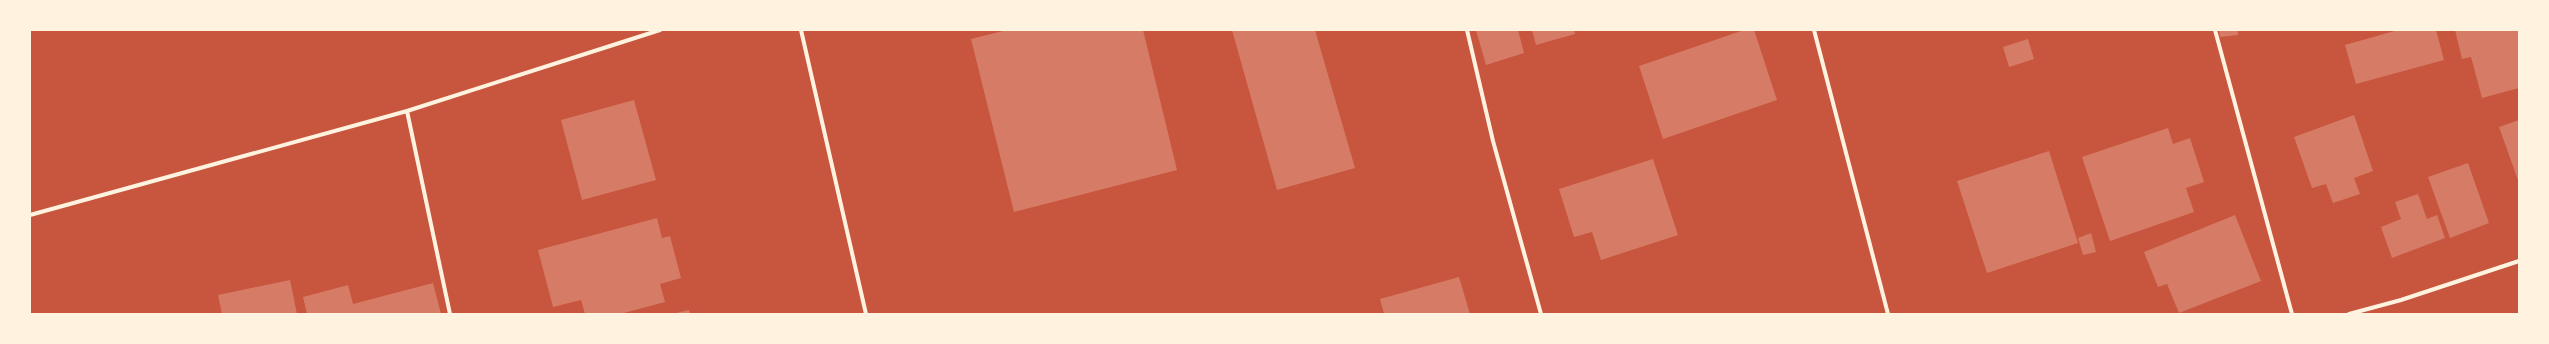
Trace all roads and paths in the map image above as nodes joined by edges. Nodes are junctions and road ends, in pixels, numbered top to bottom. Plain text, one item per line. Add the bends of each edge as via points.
1 (660, 30) edge
2 (801, 30) edge
3 (1467, 30) edge
4 (1814, 30) edge
5 (2215, 30) edge
6 (407, 110) junction
7 (30, 215) edge
8 (2519, 261) edge
9 (450, 314) edge
10 (866, 314) edge
11 (1541, 314) edge
12 (1888, 314) edge
13 (2292, 314) edge
14 (2349, 314) edge

1 - 6 street
2 - 10 street
3 - 11 street via 1493,141
4 - 12 street
5 - 13 street
6 - 7 street
6 - 9 street
8 - 14 street via 2401,300

